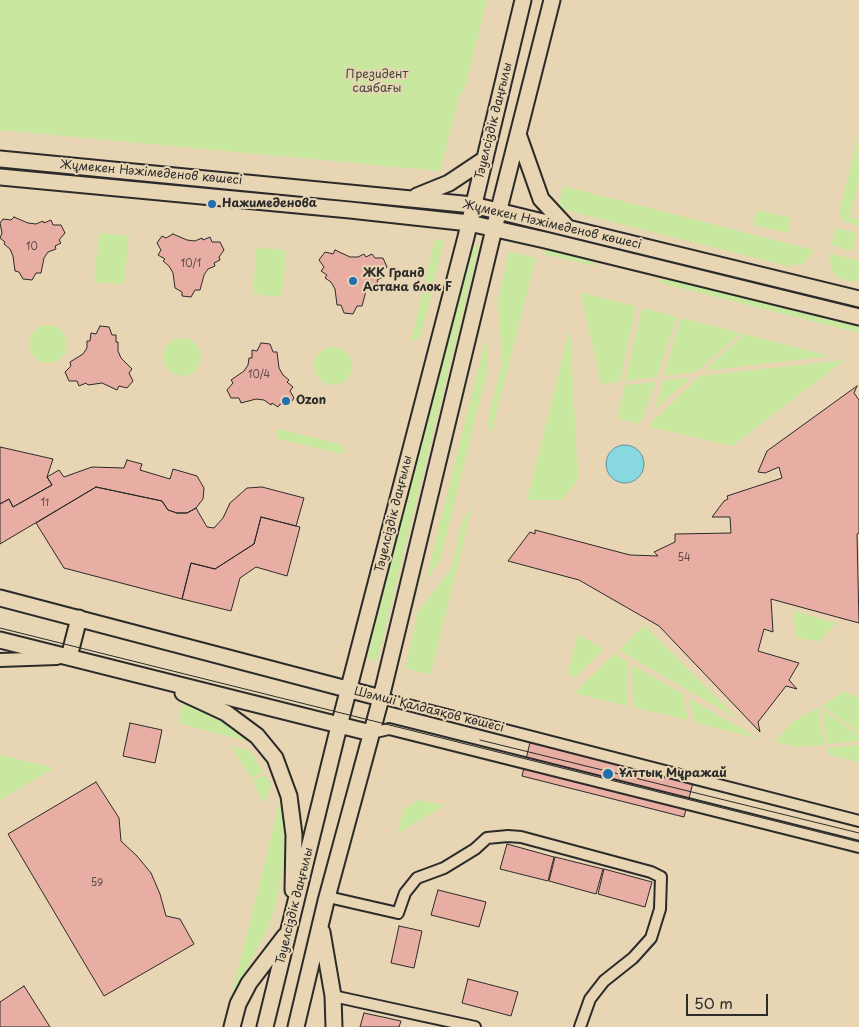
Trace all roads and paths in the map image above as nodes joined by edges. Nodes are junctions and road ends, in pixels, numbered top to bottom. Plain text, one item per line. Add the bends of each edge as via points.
1 (524, 0) edge
2 (552, 0) edge
3 (518, 134) junction
4 (0, 159) edge
5 (485, 159) junction
6 (115, 170) junction
7 (0, 177) edge
8 (234, 181) junction
9 (50, 182) junction
10 (178, 194) junction
11 (412, 198) junction
12 (474, 205) junction
13 (499, 211) junction
14 (469, 223) junction
15 (567, 227) junction
16 (494, 229) junction
17 (859, 299) edge
18 (859, 317) edge
19 (0, 598) edge
20 (79, 618) junction
21 (0, 640) edge
22 (69, 657) junction
23 (0, 660) edge
24 (143, 675) junction
25 (349, 690) junction
26 (381, 698) junction
27 (339, 726) junction
28 (371, 733) junction
29 (859, 820) edge
30 (859, 847) edge
31 (328, 897) junction
32 (294, 910) junction
33 (320, 925) junction
34 (288, 930) junction
35 (333, 996) junction
36 (232, 1027) edge
37 (265, 1027) edge
38 (296, 1027) edge
39 (334, 1027) edge
40 (475, 1027) edge
41 (580, 1027) edge

1 - 5 main road, Тәуелсіздік даңғылы
2 - 3 main road
3 - 13 main road
3 - 15 main road via 540,199
4 - 6 main road, Жұмекен Нәжімеденов көшесі
5 - 11 main road via 449,183
5 - 12 main road, Тәуелсіздік даңғылы
6 - 8 main road, Жұмекен Нәжімеденов көшесі
6 - 9 main road via 109,176 72,175
7 - 9 main road, Жұмекен Нәжімеденов көшесі
8 - 10 main road via 185,184
8 - 11 main road, Жұмекен Нәжімеденов көшесі
9 - 10 main road, Жұмекен Нәжімеденов көшесі
10 - 14 main road, Жұмекен Нәжімеденов көшесі
11 - 12 main road, Жұмекен Нәжімеденов көшесі
12 - 13 main road, Жұмекен Нәжімеденов көшесі
12 - 14 main road, Тәуелсіздік даңғылы
13 - 15 main road, Жұмекен Нәжімеденов көшесі
13 - 16 main road
14 - 16 main road, Жұмекен Нәжімеденов көшесі
14 - 25 main road, Тәуелсіздік даңғылы
15 - 17 main road, Жұмекен Нәжімеденов көшесі
16 - 18 main road, Жұмекен Нәжімеденов көшесі
16 - 26 main road
19 - 20 main road, Шәмші Қалдаяқов көшесі
20 - 22 main road
20 - 25 main road, Шәмші Қалдаяқов көшесі
21 - 22 main road
22 - 23 street
22 - 24 main road
24 - 27 main road
24 - 32 main road via 226,713 257,736 275,758 289,796 294,835
25 - 26 main road, Шәмші Қалдаяқов көшесі
25 - 27 main road, Тәуелсіздік даңғылы
26 - 28 main road
26 - 29 street, Шәмші Қалдаяқов көшесі
27 - 28 main road
27 - 32 main road, Тәуелсіздік даңғылы
28 - 30 street via 389,729
28 - 31 main road
31 - 33 main road
31 - 41 street via 398,913 405,893 417,878 444,868 487,838 508,836 549,844 661,876 660,909 651,938 599,987 590,999
32 - 34 main road, Тәуелсіздік даңғылы
33 - 35 main road
33 - 38 main road
34 - 36 main road via 249,983 238,1004
34 - 37 main road, Тәуелсіздік даңғылы
35 - 39 main road
35 - 40 street

